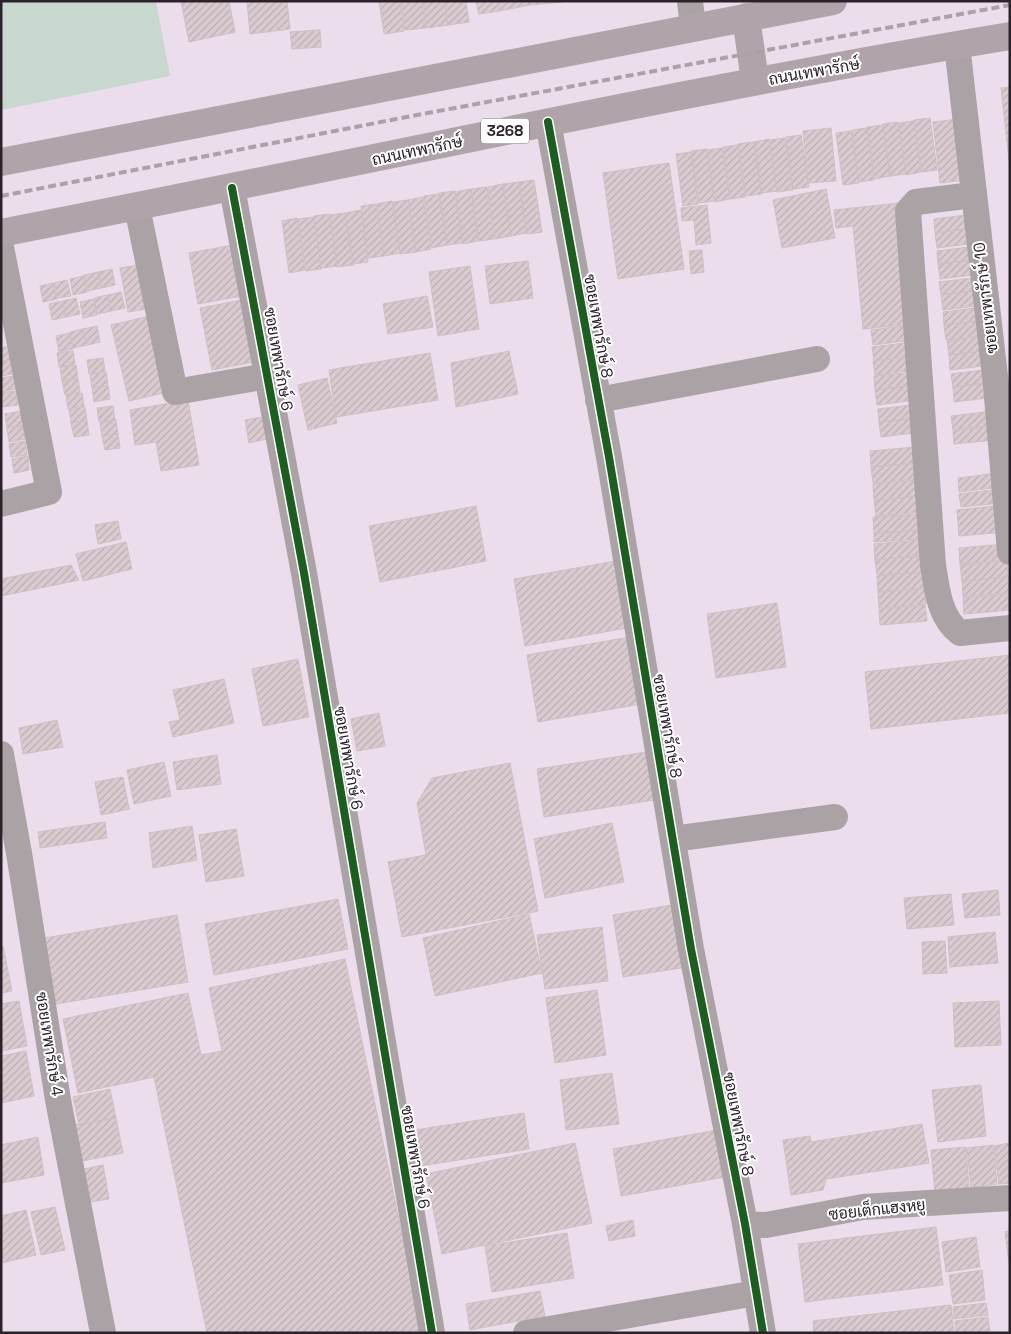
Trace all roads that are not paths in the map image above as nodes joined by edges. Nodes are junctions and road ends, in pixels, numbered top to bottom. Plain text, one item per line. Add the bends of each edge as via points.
1 (834, 1) edge
2 (691, 14) edge
3 (746, 17) junction
4 (1010, 36) edge
5 (957, 45) junction
6 (755, 82) junction
7 (548, 122) junction
8 (1, 162) edge
9 (232, 188) junction
10 (973, 195) junction
11 (137, 207) junction
12 (1, 233) edge
13 (1, 247) edge
14 (817, 360) dead end
15 (268, 376) junction
16 (1003, 398) edge
17 (598, 400) junction
18 (1, 504) edge
19 (1010, 552) edge
20 (1010, 628) edge
21 (1, 754) edge
22 (835, 817) dead end
23 (673, 839) junction
24 (1010, 1198) edge
25 (745, 1224) junction
26 (756, 1293) junction
27 (104, 1333) edge
28 (432, 1333) edge
29 (526, 1333) edge
30 (763, 1333) edge

1 - 3 main road
2 - 3 main road
2 - 8 main road
3 - 6 main road
4 - 5 main road, ถนนเทพารักษ์ / 3268
5 - 6 main road, ถนนเทพารักษ์ / 3268
5 - 10 street, ซอยเทพารักษ์ 10
6 - 7 main road, ถนนเทพารักษ์ / 3268
7 - 9 main road, ถนนเทพารักษ์ / 3268
7 - 17 street, ซอยเทพารักษ์ 8
9 - 11 main road, ถนนเทพารักษ์ / 3268
9 - 15 street, ซอยเทพารักษ์ 6
10 - 16 street, ซอยเทพารักษ์ 10
10 - 20 street via 916,202 908,211 933,565 939,598 952,627 960,632
11 - 12 main road, ถนนเทพารักษ์ / 3268
11 - 15 street via 175,392
13 - 18 street via 49,492
14 - 17 street
15 - 28 street, ซอยเทพารักษ์ 6
16 - 19 street, ซอยเทพารักษ์ 10
17 - 23 street, ซอยเทพารักษ์ 8
21 - 27 street, ซอยเทพารักษ์ 4 via 58,1100
22 - 23 street
23 - 25 street, ซอยเทพารักษ์ 8
24 - 25 street, ซอยเต็กแฮงหยู via 863,1207 766,1225
25 - 26 street, ซอยเทพารักษ์ 8
26 - 29 street
26 - 30 street, ซอยเทพารักษ์ 8

